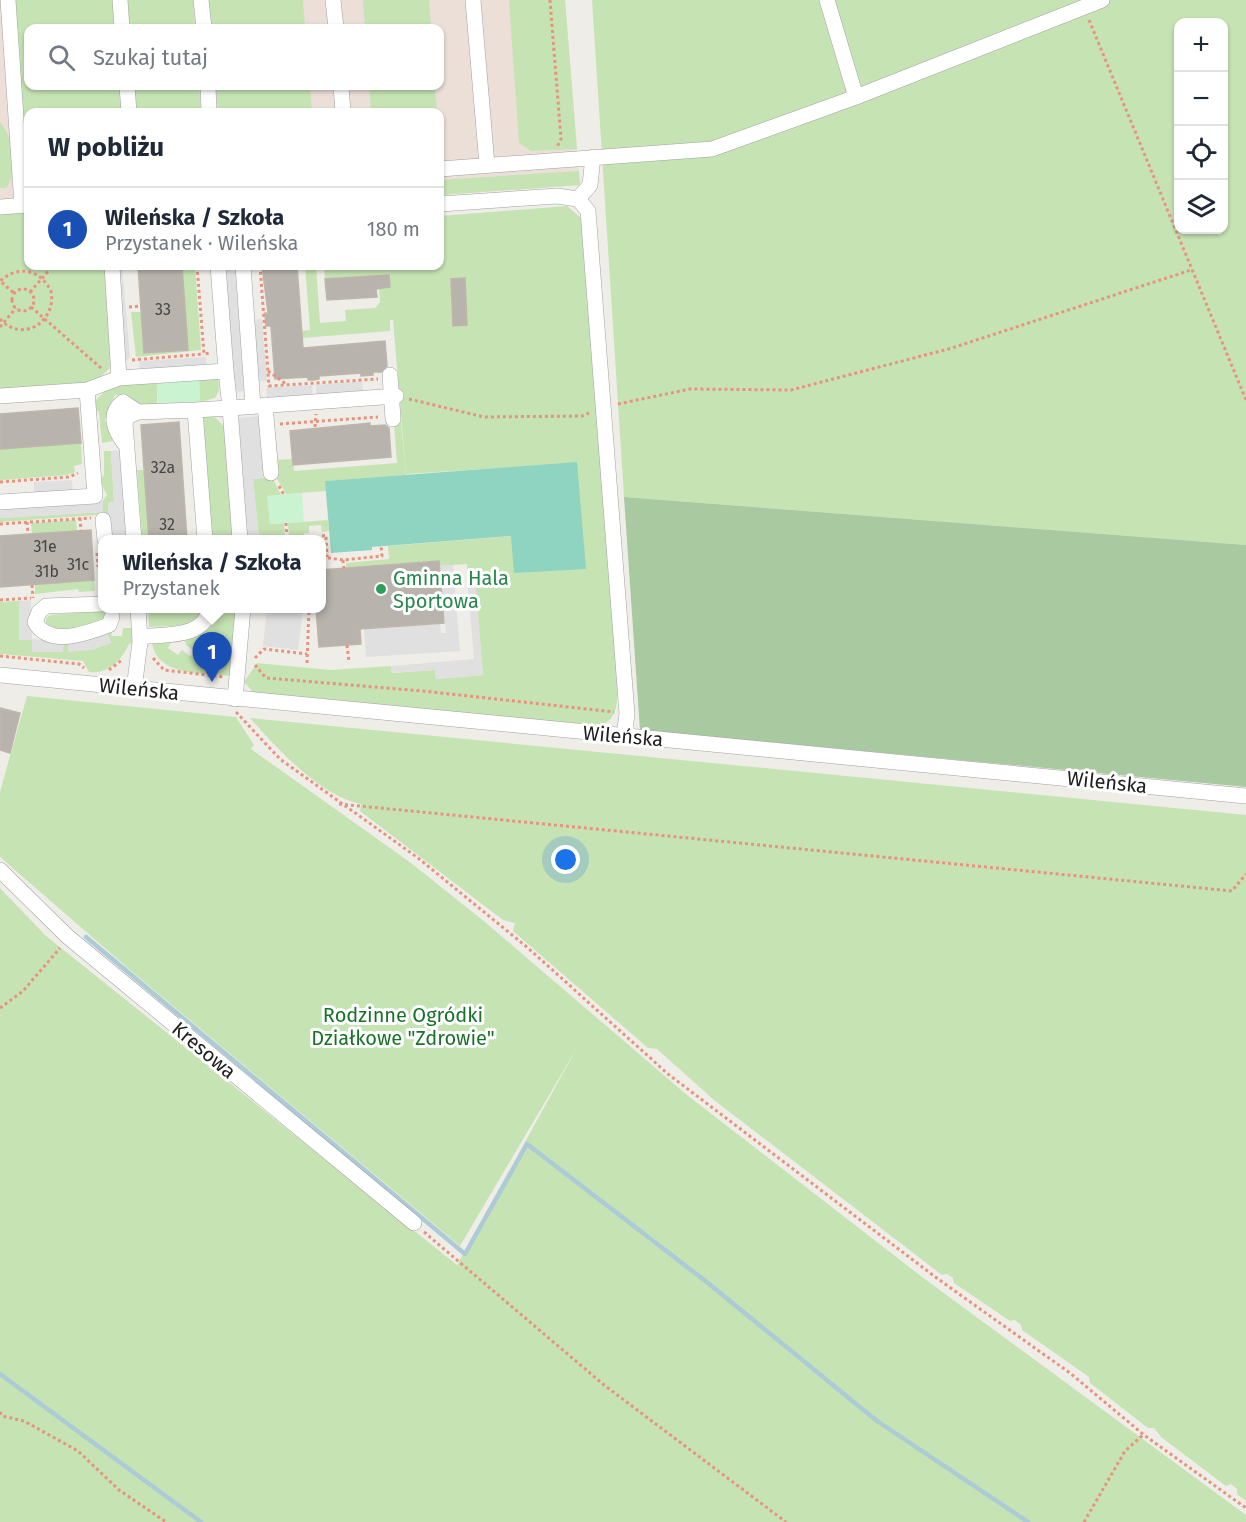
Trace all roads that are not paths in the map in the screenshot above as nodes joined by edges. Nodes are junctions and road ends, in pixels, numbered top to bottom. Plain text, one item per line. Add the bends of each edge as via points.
1 (8, 0) edge
2 (120, 0) edge
3 (201, 0) edge
4 (333, 0) edge
5 (473, 0) edge
6 (827, 0) edge
7 (1102, 0) edge
8 (1082, 4) edge
9 (122, 24) edge
10 (204, 24) edge
11 (336, 24) edge
12 (6, 76) edge
13 (127, 90) edge
14 (208, 90) edge
15 (340, 90) edge
16 (856, 97) junction
17 (129, 108) edge
18 (210, 108) edge
19 (343, 108) edge
20 (592, 157) junction
21 (487, 165) junction
22 (444, 169) edge
23 (24, 198) edge
24 (578, 199) junction
25 (444, 204) edge
26 (24, 205) edge
27 (0, 207) edge
28 (112, 270) edge
29 (218, 270) edge
30 (243, 270) edge
31 (226, 371) junction
32 (390, 375) dead end
33 (119, 378) junction
34 (87, 390) junction
35 (0, 396) edge
36 (391, 397) junction
37 (259, 406) junction
38 (230, 408) junction
39 (195, 410) junction
40 (393, 418) dead end
41 (271, 473) dead end
42 (0, 502) edge
43 (99, 519) road end
44 (100, 535) edge
45 (134, 535) edge
46 (205, 535) edge
47 (240, 535) edge
48 (98, 604) edge
49 (112, 613) edge
50 (208, 613) edge
51 (243, 613) edge
52 (139, 629) edge
53 (0, 675) edge
54 (134, 689) junction
55 (235, 699) junction
56 (624, 736) junction
57 (1246, 796) edge
58 (0, 870) edge
59 (414, 1223) road end

1 - 12 street
2 - 9 street
3 - 10 street
4 - 11 street
5 - 21 street
6 - 16 street
7 - 8 street
8 - 16 street
12 - 23 street
13 - 17 street
14 - 18 street
15 - 19 street
16 - 20 street via 712,149
20 - 21 street
20 - 24 street via 590,185
21 - 22 street
24 - 25 street via 557,196
24 - 56 street via 588,212 627,714
26 - 27 street
28 - 33 street
29 - 31 street
30 - 37 street
31 - 33 street
31 - 38 street
32 - 36 street
33 - 34 street
34 - 35 street
34 - 42 street via 95,495
36 - 37 street
36 - 40 street
37 - 38 street
37 - 41 street
38 - 39 street
38 - 47 street
39 - 45 street via 138,412 127,417
39 - 46 street
43 - 44 street
48 - 49 street via 39,602 35,622 40,631 51,636 82,635 109,625
49 - 52 street
50 - 52 street via 205,622 193,631
51 - 55 street
52 - 54 street
53 - 54 street, Wileńska
54 - 55 street, Wileńska
55 - 56 street, Wileńska
56 - 57 street, Wileńska
58 - 59 street, Kresowa via 67,936

